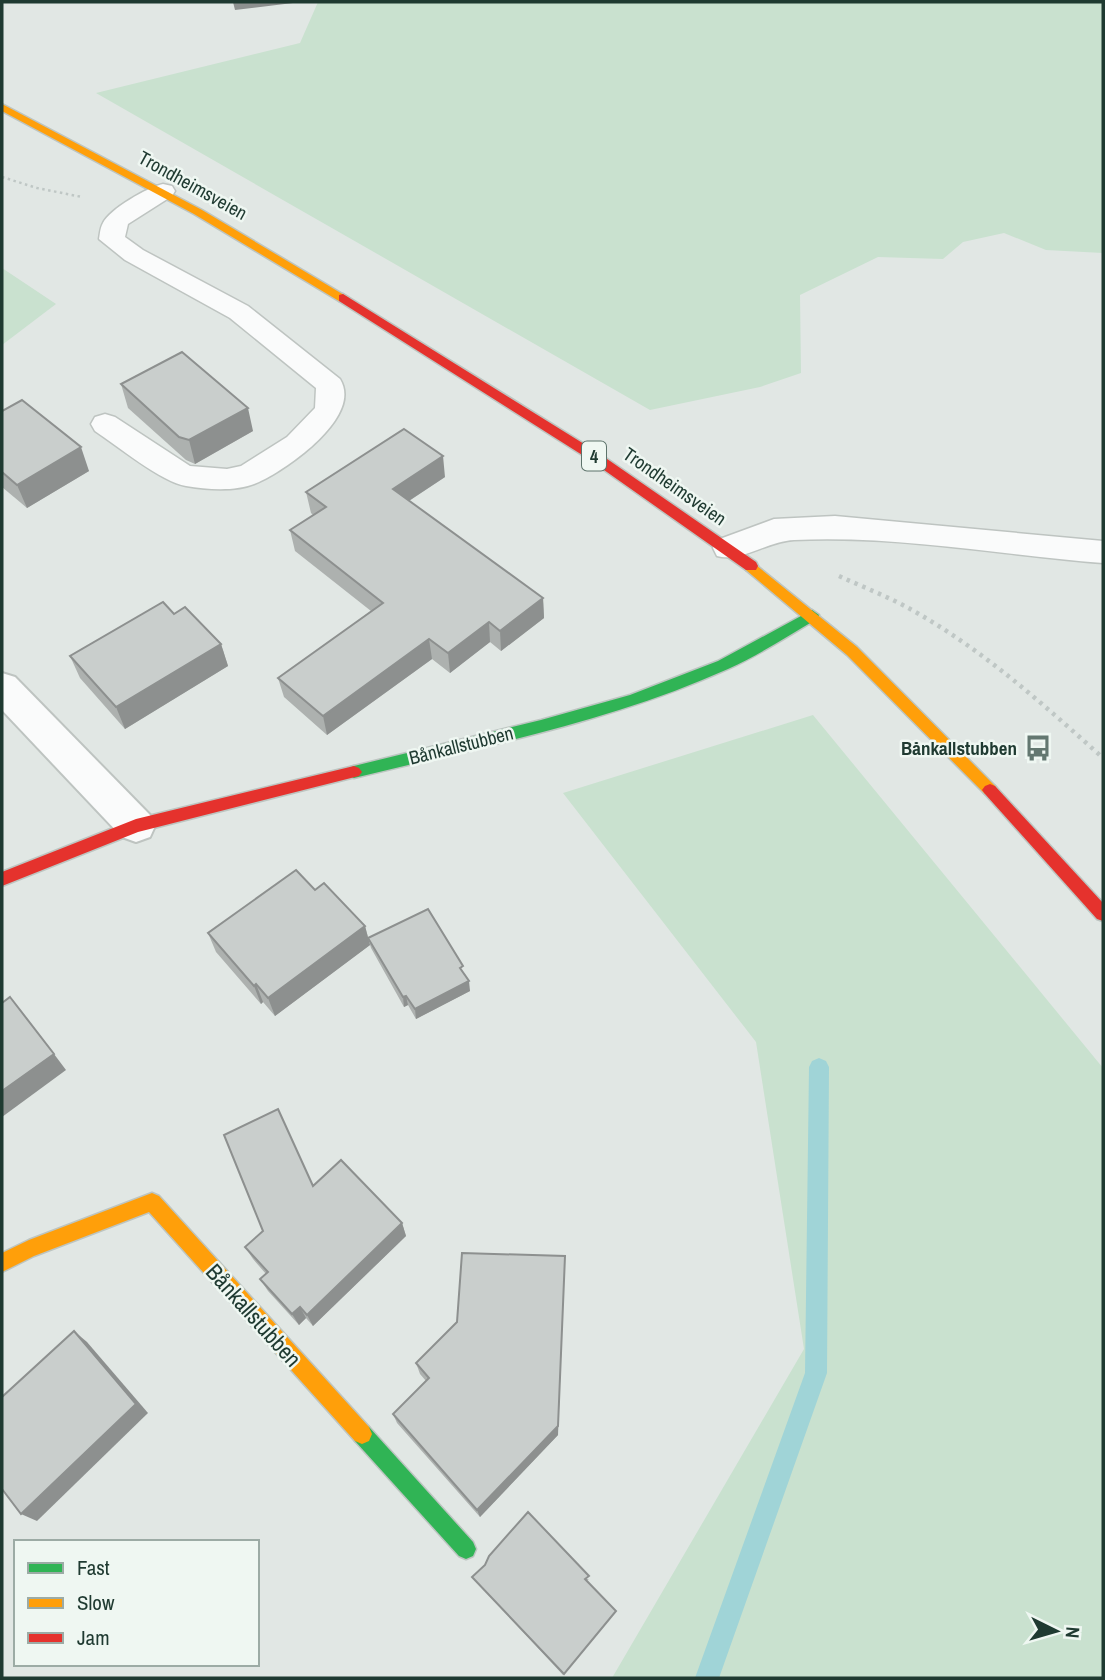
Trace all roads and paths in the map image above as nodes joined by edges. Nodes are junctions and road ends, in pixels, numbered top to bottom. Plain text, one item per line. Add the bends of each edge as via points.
1 (2, 107) edge
2 (2, 177) edge
3 (163, 191) junction
4 (84, 197) dead end
5 (105, 424) dead end
6 (727, 548) junction
7 (1103, 552) edge
8 (812, 615) junction
9 (2, 687) edge
10 (136, 826) junction
11 (2, 879) edge
12 (1103, 914) edge
13 (2, 1263) edge
14 (466, 1549) dead end

1 - 3 main road, Trondheimsveien / 4
2 - 4 path
3 - 5 lane via 119,219 112,239 239,312 303,362 330,385 329,411 297,444 249,475 228,479 184,476
3 - 6 main road, Trondheimsveien / 4 via 413,339
6 - 7 lane via 774,530 835,527
6 - 8 main road, Trondheimsveien / 4
8 - 10 main road, Bånkallstubben via 724,664 633,698
8 - 12 main road, Trondheimsveien / 4 via 942,740
9 - 10 street
10 - 11 main road, Bånkallstubben
13 - 14 main road, Bånkallstubben via 152,1202

